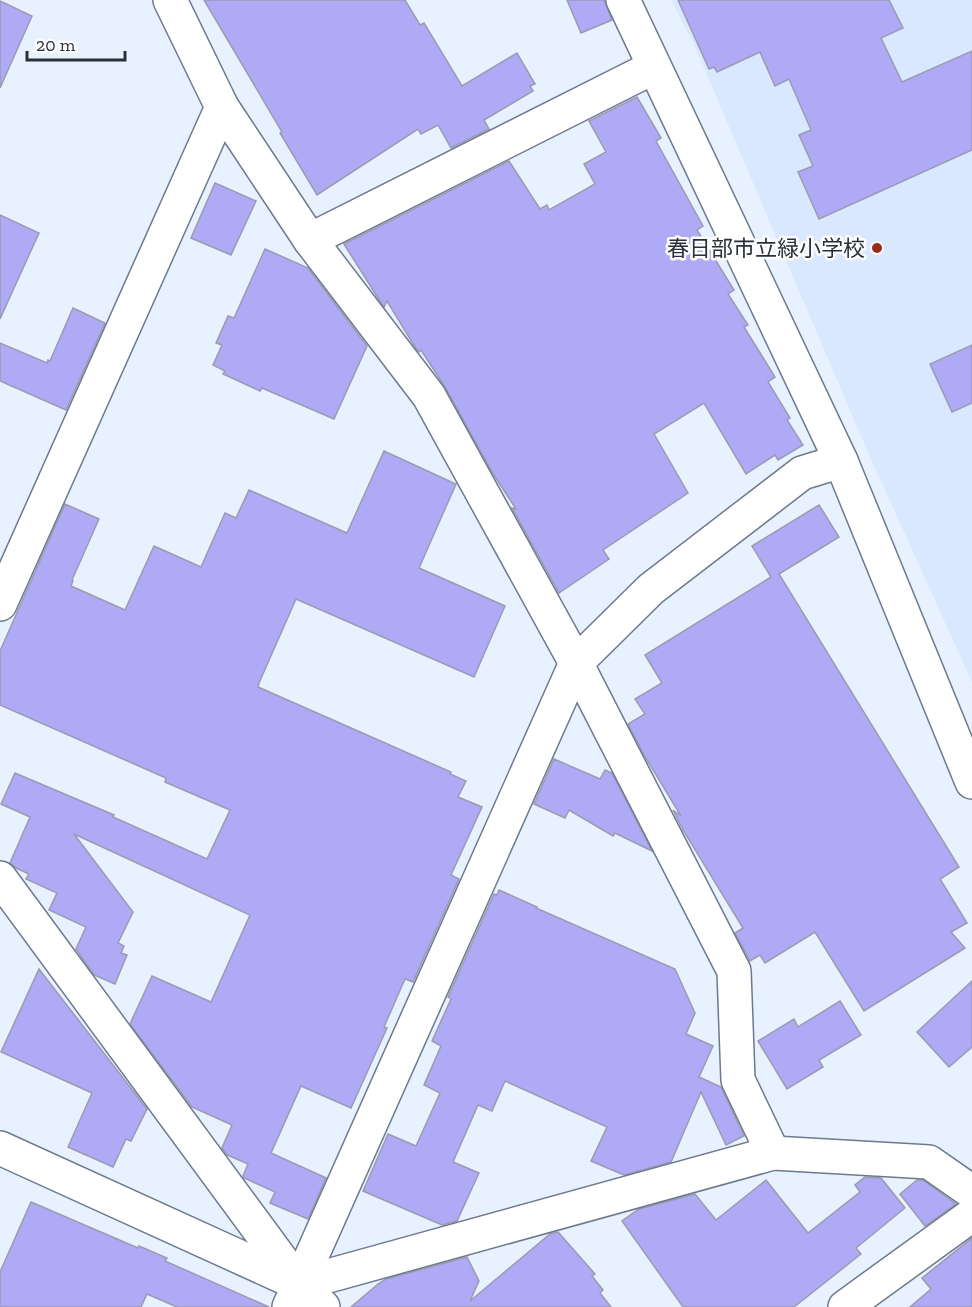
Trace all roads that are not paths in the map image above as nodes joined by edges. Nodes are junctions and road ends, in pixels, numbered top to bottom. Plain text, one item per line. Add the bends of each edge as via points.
1 (170, 0) edge
2 (623, 0) edge
3 (654, 67) junction
4 (222, 106) junction
5 (310, 240) junction
6 (841, 461) junction
7 (0, 604) edge
8 (576, 663) junction
9 (972, 782) edge
10 (0, 878) edge
11 (0, 1148) edge
12 (774, 1153) junction
13 (972, 1192) edge
14 (972, 1215) edge
15 (294, 1295) edge
16 (323, 1307) edge
17 (845, 1307) edge

1 - 4 street
2 - 3 street
3 - 5 street
3 - 6 street
4 - 5 street
4 - 7 street
5 - 8 street via 429,396
6 - 8 street via 802,473 651,589
6 - 9 street
8 - 12 street via 734,971 738,1080
8 - 15 street
10 - 15 street
11 - 15 street
12 - 13 street via 929,1162
12 - 15 street
14 - 17 street
15 - 16 street

